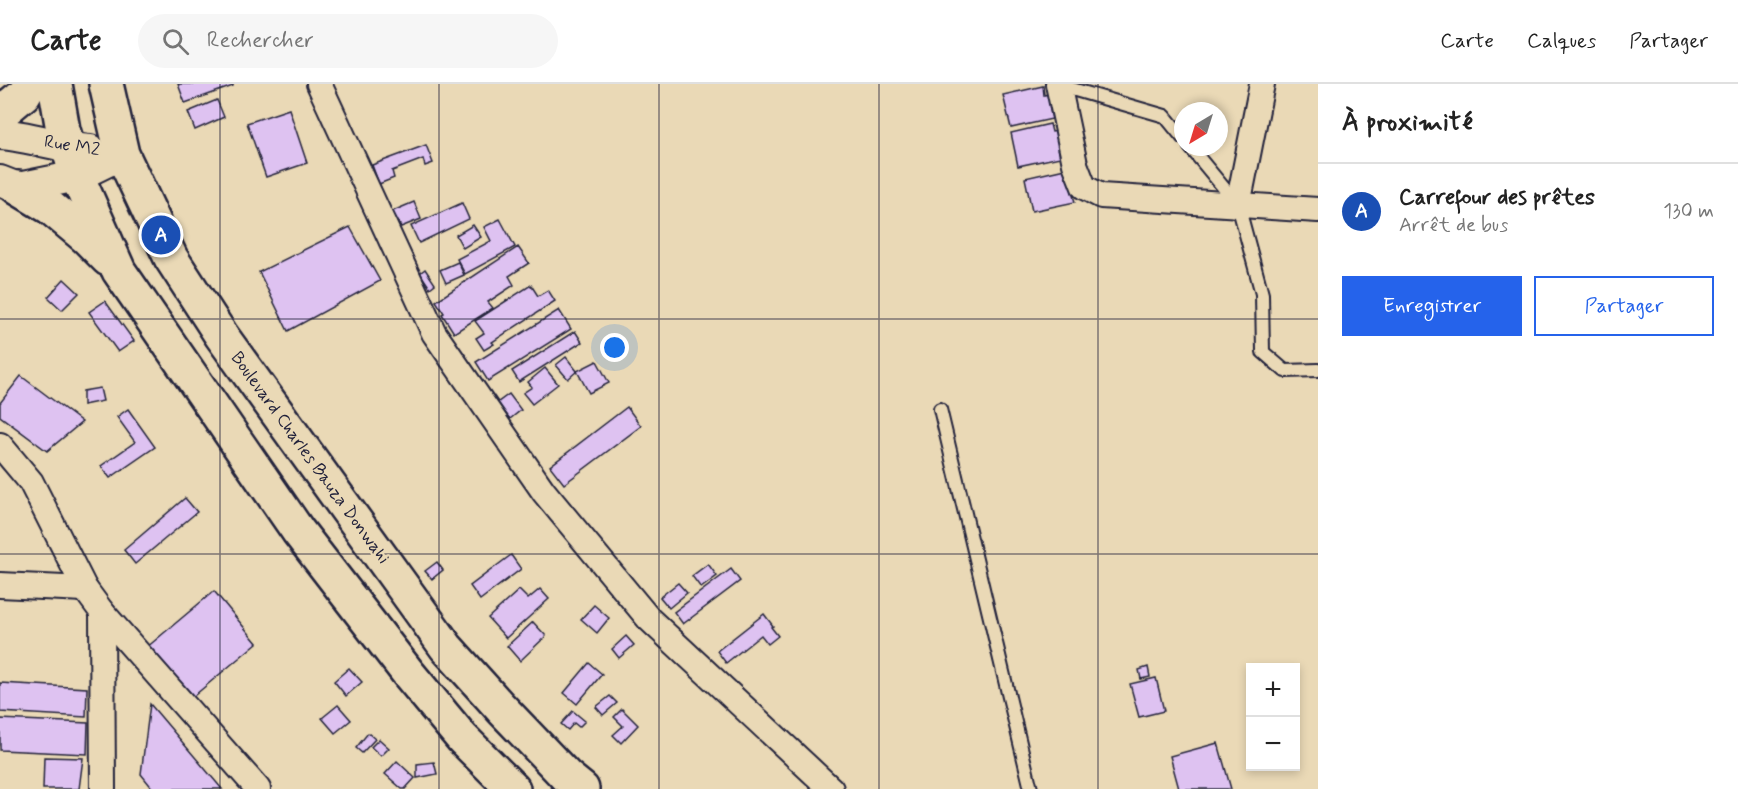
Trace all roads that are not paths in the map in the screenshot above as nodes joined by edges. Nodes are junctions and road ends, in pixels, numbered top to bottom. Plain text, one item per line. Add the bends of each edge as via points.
1 (30, 84) edge
2 (55, 84) edge
3 (106, 84) edge
4 (319, 84) edge
5 (1058, 84) edge
6 (1262, 84) edge
7 (0, 114) edge
8 (1174, 127) edge
9 (0, 135) edge
10 (122, 154) junction
11 (1197, 156) edge
12 (73, 162) junction
13 (9, 184) edge
14 (1238, 205) junction
15 (1318, 210) edge
16 (119, 271) junction
17 (1318, 370) edge
18 (940, 409) dead end
19 (0, 445) edge
20 (0, 585) edge
21 (85, 589) junction
22 (102, 612) junction
23 (103, 789) edge
24 (258, 789) edge
25 (513, 789) edge
26 (582, 789) edge
27 (831, 789) edge
28 (1031, 789) edge

1 - 7 main road
2 - 12 main road
3 - 10 main road, Boulevard Charles Bauza Donwahi
4 - 27 street via 434,333 544,492 649,619
5 - 8 lane via 1165,116
5 - 14 street via 1075,164 1084,187 1101,196
6 - 14 street
9 - 12 street, Rue M2 via 15,135
10 - 12 street, Rue M2
10 - 26 main road, Boulevard Charles Bauza Donwahi via 171,258 330,488 446,647
11 - 14 lane
12 - 13 street, Rue M2
12 - 16 main road
13 - 16 main road via 51,208
14 - 15 street
14 - 17 lane via 1262,294 1263,352 1284,371
16 - 25 main road via 298,531 462,738
18 - 28 lane
19 - 21 street via 31,482
20 - 21 street
21 - 22 street
22 - 23 street
22 - 24 street

